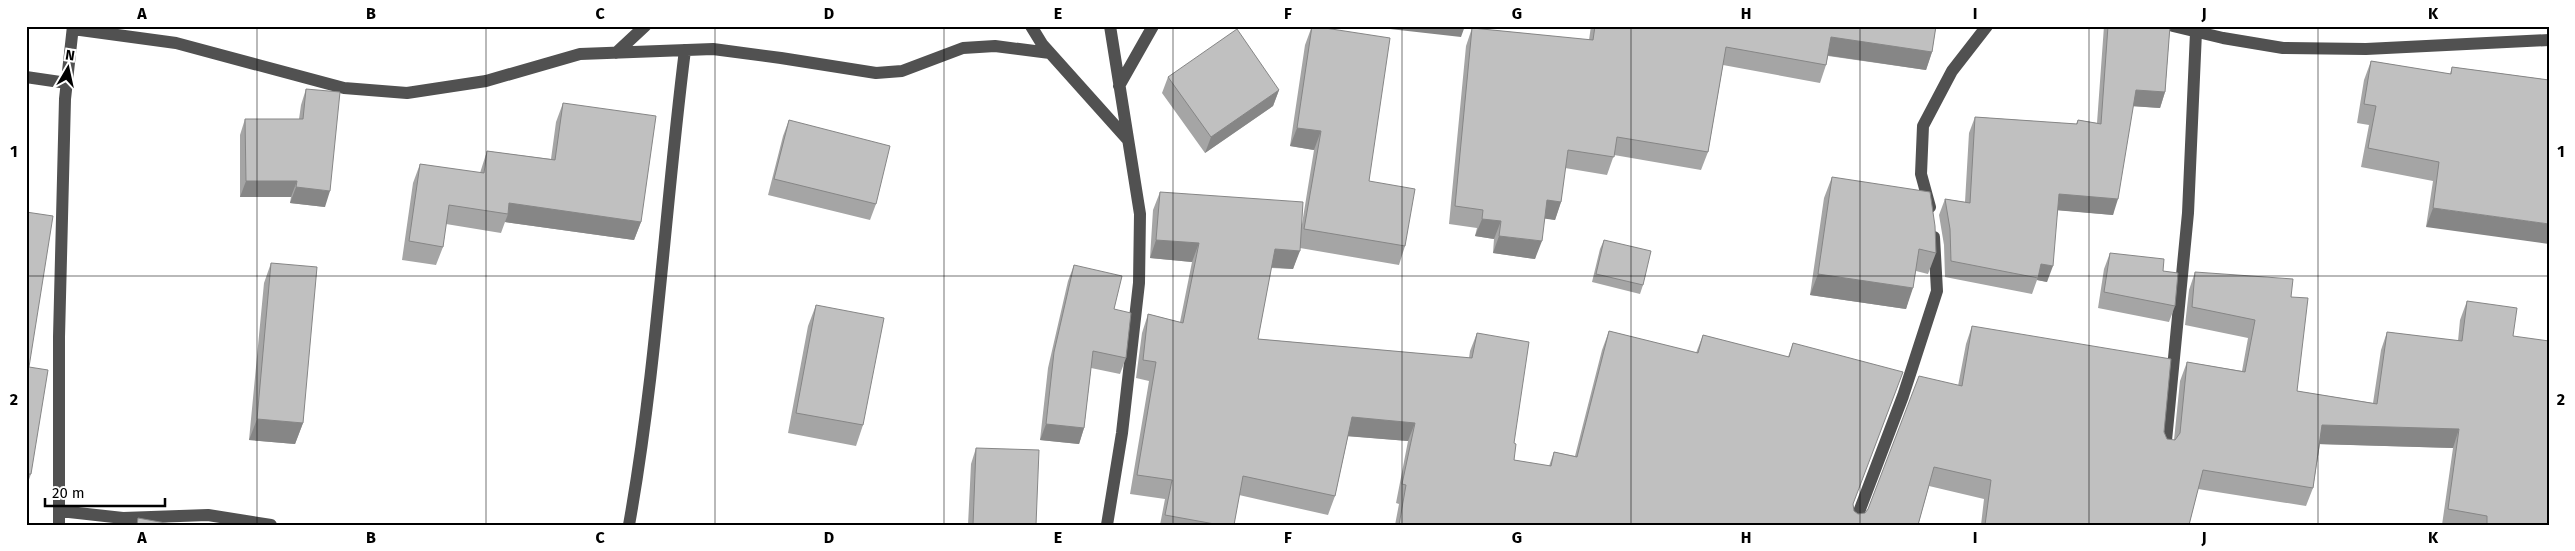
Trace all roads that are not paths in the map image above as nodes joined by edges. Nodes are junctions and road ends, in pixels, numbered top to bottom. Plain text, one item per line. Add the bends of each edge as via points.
1 (645, 26) edge
2 (1031, 26) edge
3 (1110, 26) edge
4 (1153, 26) edge
5 (1988, 26) edge
6 (2173, 26) edge
7 (73, 28) edge
8 (2196, 32) junction
9 (2549, 40) edge
10 (685, 50) junction
11 (616, 53) junction
12 (1050, 53) junction
13 (26, 76) edge
14 (67, 83) junction
15 (1119, 86) junction
16 (1129, 141) junction
17 (2165, 452) edge
18 (60, 511) junction
19 (59, 525) edge
20 (271, 525) edge
21 (629, 525) edge
22 (1107, 525) edge
23 (1854, 525) edge

1 - 11 street
2 - 12 street
3 - 15 street
4 - 15 street
5 - 23 street via 1952,71 1923,126 1921,174 1936,246 1937,291 1903,396
6 - 8 street
7 - 11 street via 176,43 344,88 407,93 486,81 580,54
7 - 14 street
8 - 9 street via 2283,48 2366,49
8 - 17 street via 2188,213
10 - 11 street
10 - 12 street via 712,49 876,73 902,71 963,48 995,46
10 - 21 street via 645,429
12 - 16 street
13 - 14 street
14 - 18 street via 59,327
15 - 16 street
16 - 22 street via 1140,214 1139,283 1122,433
18 - 19 street
18 - 20 street via 123,518 208,515

